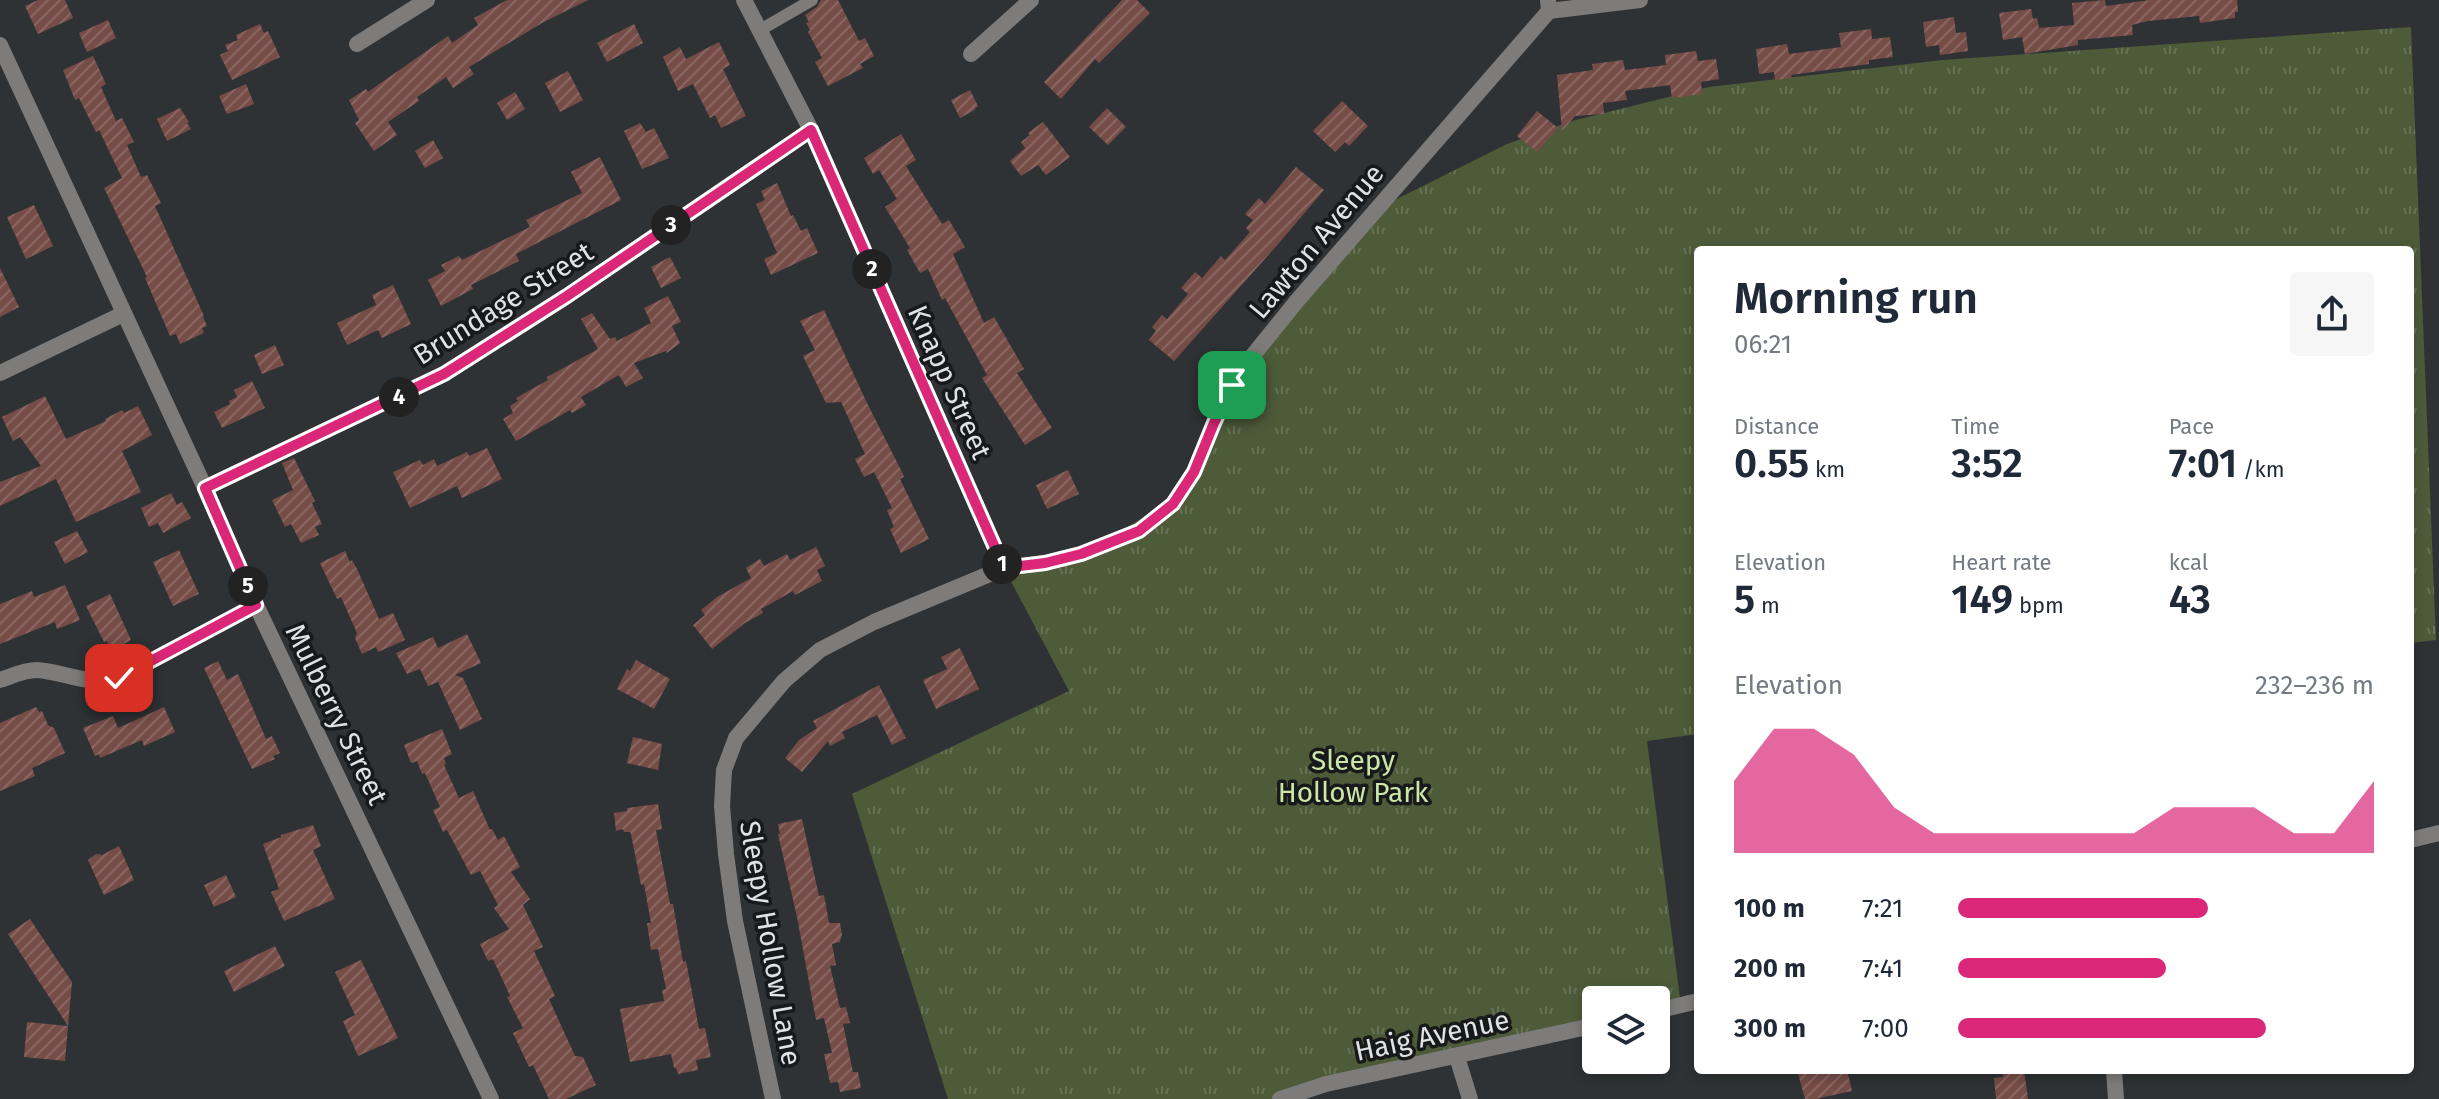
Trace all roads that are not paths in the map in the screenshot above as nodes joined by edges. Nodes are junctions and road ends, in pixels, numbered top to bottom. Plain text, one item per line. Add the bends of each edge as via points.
1 (427, 0) edge
2 (744, 0) edge
3 (812, 0) edge
4 (1031, 0) edge
5 (1640, 0) edge
6 (1548, 5) edge
7 (760, 30) junction
8 (357, 44) dead end
9 (0, 45) edge
10 (971, 54) dead end
11 (811, 130) junction
12 (123, 314) junction
13 (0, 373) edge
14 (205, 488) junction
15 (1004, 568) junction
16 (256, 605) junction
17 (0, 680) edge
18 (2439, 833) edge
19 (2414, 839) edge
20 (1694, 1002) edge
21 (1670, 1008) edge
22 (1582, 1028) edge
23 (1457, 1057) junction
24 (2114, 1074) edge
25 (491, 1099) edge
26 (773, 1099) edge
27 (1280, 1099) edge
28 (1470, 1099) edge
29 (2116, 1099) edge

1 - 8 street
2 - 7 street, Knapp Street
3 - 7 lane
4 - 10 street
5 - 6 street
6 - 15 street, Lawton Avenue via 1254,354 1232,385 1194,472 1173,504 1139,531 1081,554
7 - 11 street, Knapp Street
9 - 12 street, Mulberry Street
11 - 14 street, Brundage Street via 444,374
11 - 15 street, Knapp Street
12 - 13 street
12 - 14 street, Mulberry Street
14 - 16 street, Mulberry Street
15 - 26 street, Sleepy Hollow Lane via 820,650 784,681 736,738 724,770 726,854
16 - 17 street via 119,678 97,682 37,670
16 - 25 street, Mulberry Street
18 - 19 street
20 - 21 street
22 - 23 street, Haig Avenue
23 - 27 street, Haig Avenue
23 - 28 street
24 - 29 street

